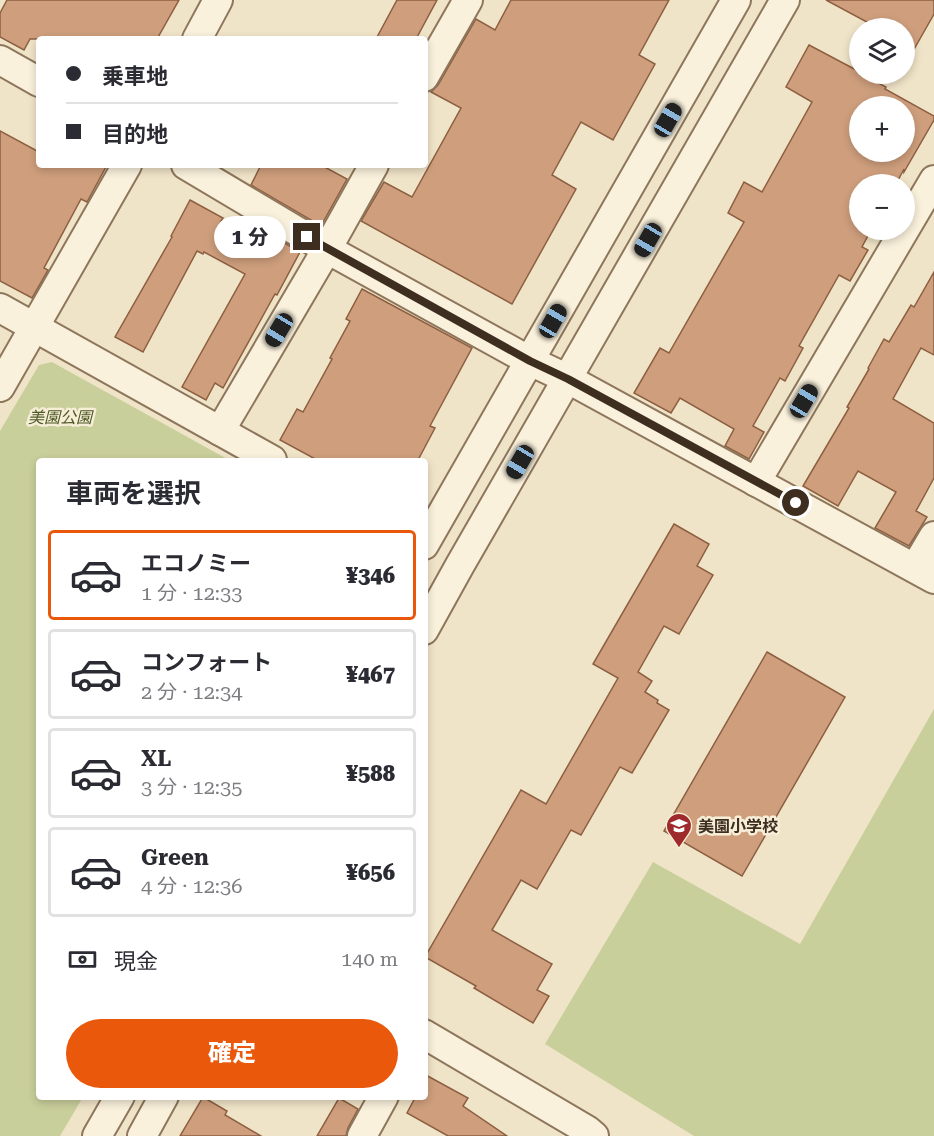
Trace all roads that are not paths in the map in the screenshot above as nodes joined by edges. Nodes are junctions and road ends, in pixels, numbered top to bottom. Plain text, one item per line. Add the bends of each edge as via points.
1 (218, 0) edge
2 (468, 0) edge
3 (736, 0) edge
4 (785, 0) edge
5 (199, 36) edge
6 (0, 60) edge
7 (428, 70) edge
8 (36, 80) edge
9 (125, 168) edge
10 (191, 168) edge
11 (373, 168) edge
12 (934, 180) edge
13 (327, 249) junction
14 (0, 308) edge
15 (34, 327) junction
16 (530, 361) junction
17 (568, 379) junction
18 (0, 387) edge
19 (219, 430) junction
20 (268, 458) edge
21 (756, 482) junction
22 (934, 536) edge
23 (428, 539) edge
24 (428, 548) edge
25 (460, 565) junction
26 (925, 574) edge
27 (428, 623) edge
28 (428, 1036) edge
29 (118, 1100) edge
30 (162, 1100) edge
31 (382, 1100) edge
32 (588, 1134) edge
33 (97, 1136) edge
34 (142, 1136) edge
35 (362, 1136) edge

1 - 5 street
2 - 7 street
3 - 16 street
4 - 17 street
6 - 8 street
9 - 15 street
10 - 13 street
11 - 13 street
12 - 21 street
13 - 16 street
13 - 19 street
14 - 15 street
15 - 18 street
15 - 19 street
16 - 17 street
16 - 23 street
17 - 21 street
17 - 25 street
19 - 20 street
21 - 26 street
22 - 26 street
24 - 25 street
25 - 27 street
28 - 32 street
29 - 33 street
30 - 34 street
31 - 35 street

